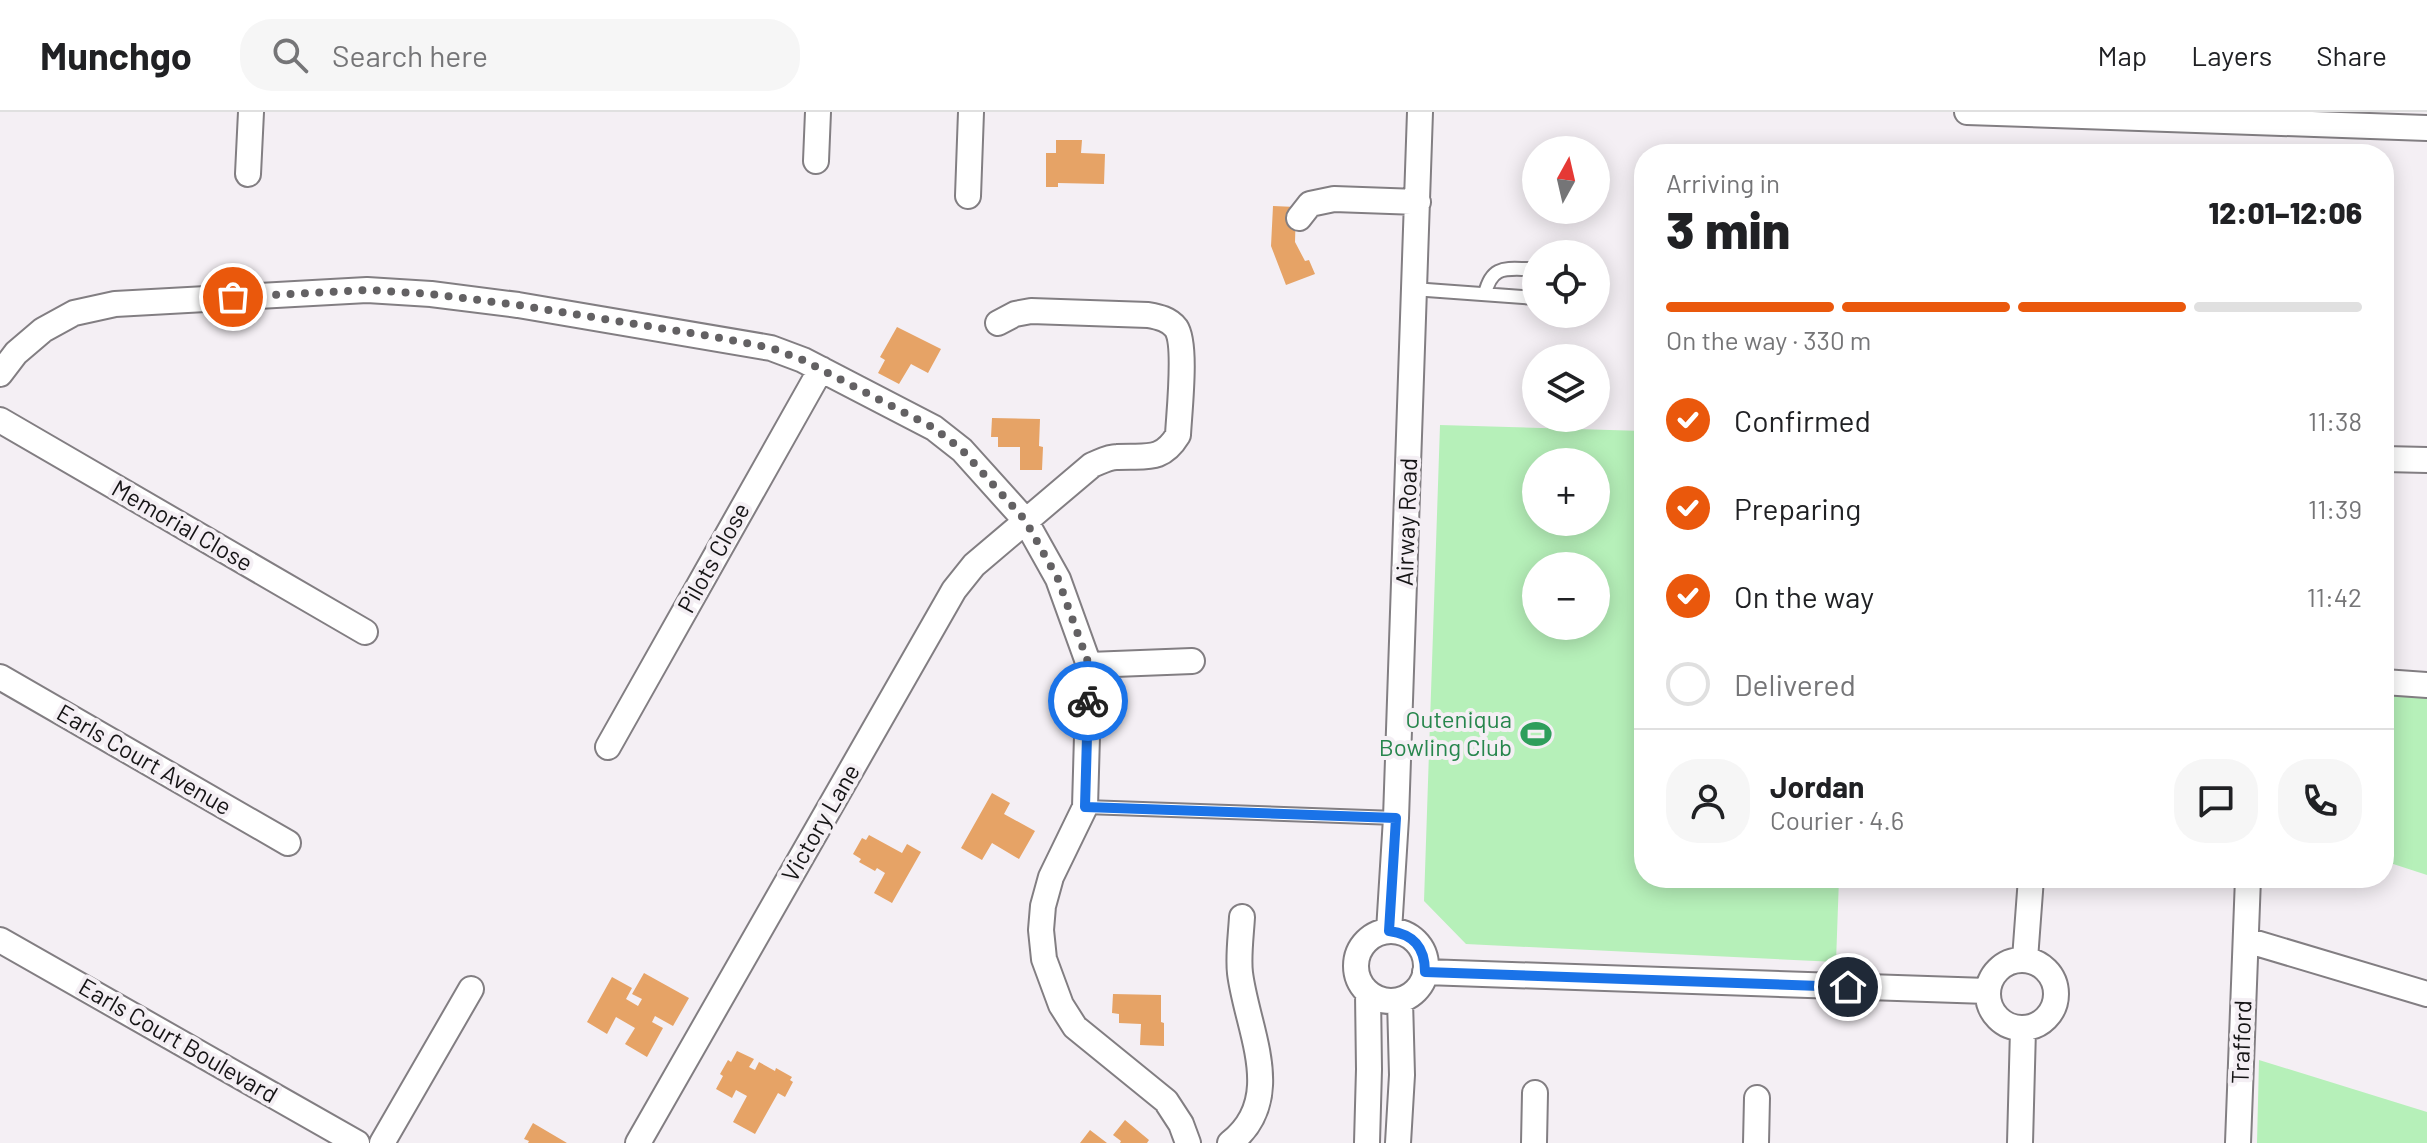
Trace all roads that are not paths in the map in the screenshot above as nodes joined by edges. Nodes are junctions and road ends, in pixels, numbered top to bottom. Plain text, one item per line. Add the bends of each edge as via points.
1 (251, 112) edge
2 (818, 112) edge
3 (971, 112) edge
4 (1420, 112) edge
5 (1967, 112) edge
6 (2427, 128) edge
7 (816, 161) dead end
8 (248, 174) dead end
9 (968, 196) dead end
10 (1418, 202) junction
11 (1299, 218) dead end
12 (1522, 270) edge
13 (1413, 289) junction
14 (1485, 294) junction
15 (1522, 297) edge
16 (998, 323) dead end
17 (821, 369) junction
18 (0, 374) edge
19 (0, 420) edge
20 (2394, 459) edge
21 (2427, 460) edge
22 (1025, 520) junction
23 (365, 632) dead end
24 (1192, 661) dead end
25 (1089, 665) junction
26 (0, 677) edge
27 (2394, 683) edge
28 (2427, 685) edge
29 (608, 747) dead end
30 (1085, 807) junction
31 (1396, 818) junction
32 (288, 843) dead end
33 (2030, 888) edge
34 (2248, 888) edge
35 (1242, 917) dead end
36 (1389, 931) junction
37 (0, 940) edge
38 (2246, 940) junction
39 (2025, 959) junction
40 (1425, 972) junction
41 (471, 989) dead end
42 (1987, 991) junction
43 (1368, 993) junction
44 (2427, 994) edge
45 (1400, 1000) junction
46 (2023, 1029) junction
47 (1535, 1093) dead end
48 (1757, 1098) dead end
49 (357, 1143) edge
50 (382, 1143) edge
51 (638, 1143) edge
52 (1188, 1143) edge
53 (1230, 1143) edge
54 (1367, 1143) edge
55 (1398, 1143) edge
56 (1534, 1143) edge
57 (1756, 1143) edge
58 (2020, 1143) edge
59 (2238, 1143) edge

1 - 8 street
2 - 7 street
3 - 9 street
4 - 10 street, Airway Road
5 - 6 street
10 - 11 street via 1334,199 1310,204
10 - 13 street, Airway Road
12 - 14 lane via 1497,271
13 - 14 lane
13 - 31 street, Airway Road
14 - 15 lane
16 - 22 street, Victory Lane via 1031,311 1148,315 1165,318 1182,343 1178,435 1172,445 1163,454 1113,457 1092,465
17 - 18 street via 771,348 715,337 518,305 367,290 115,304 74,313 43,330
17 - 22 street via 934,428 962,450
17 - 29 street, Pilots Close
19 - 23 street, Memorial Close
20 - 21 street
22 - 25 street via 1058,579
22 - 51 street, Victory Lane via 954,590
24 - 25 street
25 - 30 street
26 - 32 street, Earls Court Avenue
27 - 28 street
30 - 31 lane
30 - 52 street via 1043,906 1044,959 1075,1027 1166,1101
31 - 36 street, Airway Road
33 - 39 street
34 - 38 street, Trafford
35 - 53 street via 1240,972 1260,1080 1253,1118
36 - 40 street via 1413,938 1421,948
36 - 43 street via 1361,947 1355,963
37 - 49 street, Earls Court Boulevard
38 - 44 street
38 - 59 street, Trafford
39 - 42 street via 2001,967
39 - 46 street via 2049,972 2056,991 2049,1016
40 - 42 street
40 - 45 street via 1417,990
41 - 50 street
42 - 46 street via 1996,1014
43 - 45 street via 1383,1001
43 - 54 street
45 - 55 street
46 - 58 street
47 - 56 street
48 - 57 street

